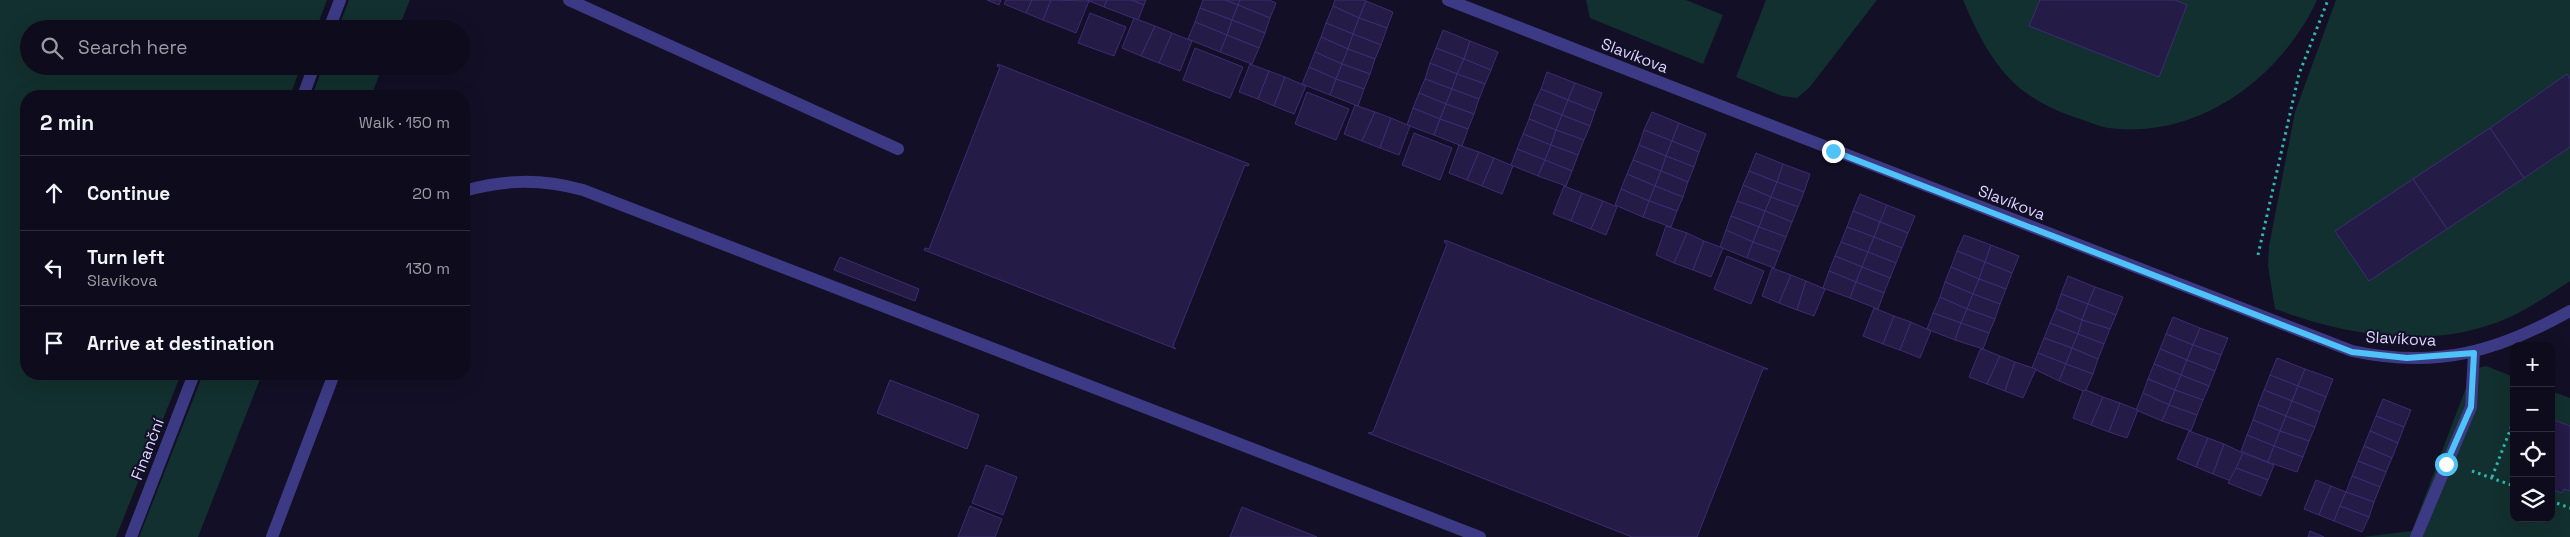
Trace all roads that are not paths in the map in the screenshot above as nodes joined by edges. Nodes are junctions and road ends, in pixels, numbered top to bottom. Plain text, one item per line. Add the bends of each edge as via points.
1 (340, 0) edge
2 (569, 0) edge
3 (1448, 0) edge
4 (332, 20) edge
5 (311, 75) edge
6 (305, 90) edge
7 (898, 149) dead end
8 (470, 189) edge
9 (2570, 311) edge
10 (2474, 353) junction
11 (192, 380) edge
12 (332, 380) edge
13 (131, 537) edge
14 (272, 537) edge
15 (1480, 537) edge
16 (2416, 537) edge

1 - 4 street
2 - 7 street
3 - 10 street, Slavíkova via 2352,352 2387,357
5 - 6 street
8 - 15 street via 526,180 583,190
9 - 10 street, Slavíkova via 2536,331
10 - 16 street via 2471,407
11 - 13 street, Finanční
12 - 14 street

